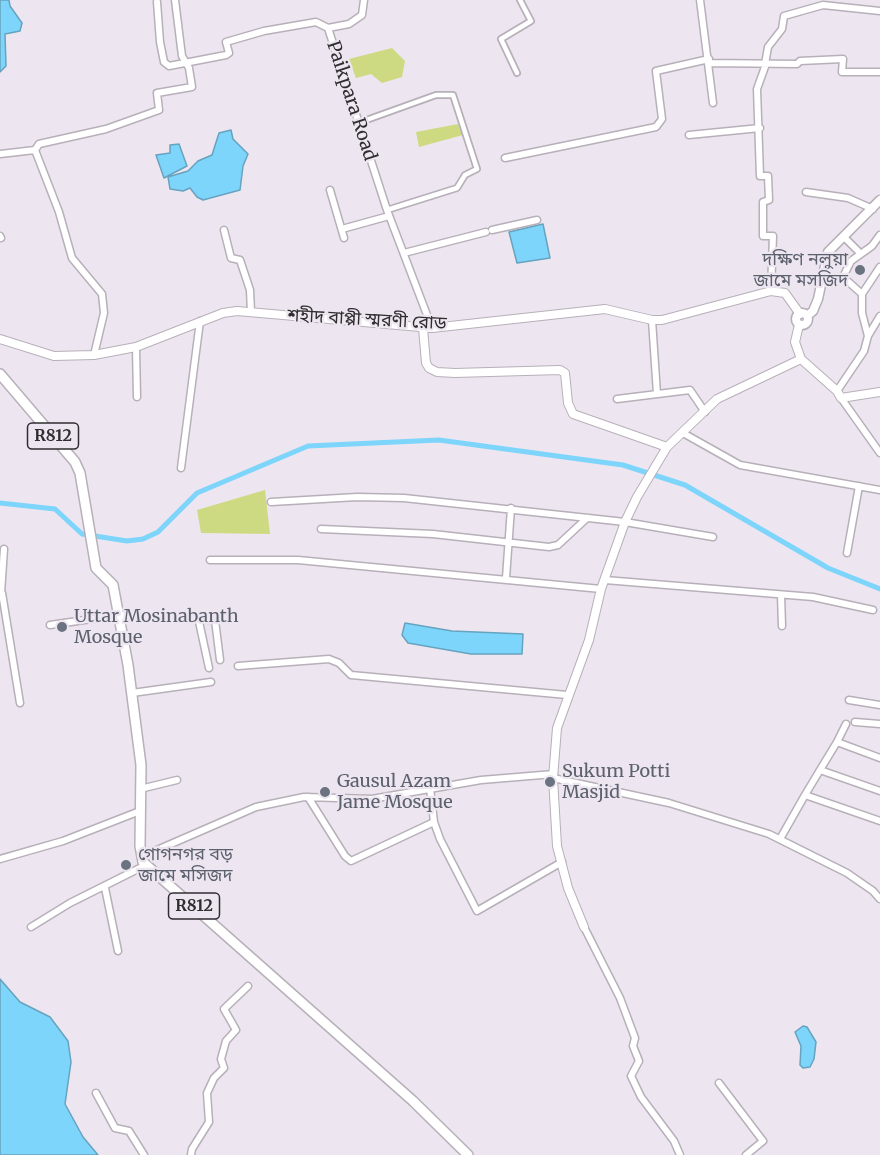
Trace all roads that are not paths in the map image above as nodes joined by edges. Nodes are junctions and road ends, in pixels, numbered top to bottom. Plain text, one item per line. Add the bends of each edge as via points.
1 (174, 0) edge
2 (364, 0) edge
3 (520, 0) edge
4 (700, 0) edge
5 (158, 2) edge
6 (833, 3) edge
7 (880, 11) edge
8 (328, 28) junction
9 (710, 61) junction
10 (185, 64) junction
11 (766, 64) junction
12 (880, 72) edge
13 (517, 73) dead end
14 (713, 103) dead end
15 (358, 123) junction
16 (760, 128) junction
17 (689, 135) dead end
18 (35, 150) junction
19 (0, 154) edge
20 (505, 158) dead end
21 (330, 190) dead end
22 (806, 192) dead end
23 (880, 200) edge
24 (873, 209) junction
25 (388, 213) junction
26 (537, 220) dead end
27 (224, 230) dead end
28 (342, 230) junction
29 (880, 236) edge
30 (844, 237) junction
31 (344, 238) dead end
32 (404, 253) junction
33 (861, 254) junction
34 (880, 267) edge
35 (771, 291) junction
36 (862, 294) junction
37 (251, 312) junction
38 (804, 315) junction
39 (880, 316) edge
40 (652, 320) junction
41 (201, 321) junction
42 (799, 325) joint
43 (423, 328) junction
44 (432, 328) junction
45 (868, 336) junction
46 (0, 339) edge
47 (136, 347) junction
48 (94, 355) junction
49 (801, 359) junction
50 (0, 374) edge
51 (880, 392) edge
52 (657, 394) junction
53 (839, 394) junction
54 (137, 397) dead end
55 (616, 399) dead end
56 (705, 412) junction
57 (683, 433) junction
58 (667, 447) junction
59 (880, 453) edge
60 (181, 468) dead end
61 (859, 486) junction
62 (880, 490) edge
63 (271, 502) dead end
64 (511, 508) junction
65 (588, 518) junction
66 (625, 522) junction
67 (321, 529) dead end
68 (713, 537) dead end
69 (508, 541) junction
70 (4, 549) dead end
71 (847, 553) dead end
72 (210, 560) dead end
73 (506, 578) junction
74 (605, 580) junction
75 (602, 589) junction
76 (1, 593) edge
77 (781, 595) junction
78 (873, 610) dead end
79 (119, 615) junction
80 (198, 617) junction
81 (50, 625) dead end
82 (782, 626) dead end
83 (220, 660) dead end
84 (238, 666) dead end
85 (209, 668) dead end
86 (211, 682) dead end
87 (132, 693) junction
88 (567, 695) junction
89 (849, 700) dead end
90 (20, 703) dead end
91 (880, 705) edge
92 (855, 722) dead end
93 (846, 724) dead end
94 (880, 724) edge
95 (837, 742) junction
96 (880, 758) edge
97 (820, 770) junction
98 (554, 776) junction
99 (177, 780) dead end
100 (430, 788) junction
101 (140, 789) junction
102 (880, 791) edge
103 (805, 795) junction
104 (308, 798) junction
105 (140, 811) junction
106 (434, 822) junction
107 (880, 822) edge
108 (780, 839) junction
109 (0, 859) edge
110 (144, 861) junction
111 (561, 862) junction
112 (105, 888) junction
113 (880, 899) edge
114 (31, 927) dead end
115 (584, 927) joint
116 (118, 951) dead end
117 (248, 986) dead end
118 (719, 1083) dead end
119 (96, 1093) dead end
120 (144, 1155) edge
121 (192, 1155) edge
122 (468, 1155) edge
123 (680, 1155) edge
124 (746, 1155) edge

1 - 10 street
2 - 8 street, Paikpara Road via 362,15 349,24
3 - 13 street via 531,21 501,39
4 - 9 street
5 - 10 street via 164,63
6 - 7 street
6 - 11 street via 784,16 782,29 768,48
8 - 10 street, Paikpara Road via 316,22 255,34 226,42 226,55
8 - 15 street, Paikpara Road
9 - 11 street
9 - 14 street
9 - 20 street via 656,71 662,119 656,127
10 - 18 street via 192,87 157,93 159,110 106,129 39,144
11 - 12 street via 843,59 842,72
11 - 16 street via 758,89
15 - 25 street, Paikpara Road
15 - 25 street via 435,95 453,95 477,169 465,175 457,188
16 - 17 street
16 - 35 street via 760,176 768,176 769,201 763,202 764,236 773,236
18 - 19 street
18 - 48 street via 72,258 102,294 104,314
21 - 28 street
22 - 24 street via 848,198
23 - 24 main road
24 - 30 main road
25 - 28 street
25 - 32 street, Paikpara Road
26 - 32 street
27 - 37 street via 230,256 240,258 244,270
28 - 31 street
29 - 33 street
30 - 33 street
30 - 38 main road via 828,252 818,299 813,311
32 - 44 street, Paikpara Road
33 - 36 street via 851,261 843,277
34 - 36 street
35 - 38 street via 785,293
35 - 40 street, শহীদ বাপ্পী স্মরণী রোড
36 - 45 street
37 - 41 street, শহীদ বাপ্পী স্মরণী রোড via 223,313
37 - 43 street, শহীদ বাপ্পী স্মরণী রোড
38 - 42 main road via 807,324
39 - 45 street
40 - 44 street, শহীদ বাপ্পী স্মরণী রোড via 605,309
40 - 52 street
41 - 47 street, শহীদ বাপ্পী স্মরণী রোড
41 - 60 street
42 - 49 street via 795,342
43 - 44 street, শহীদ বাপ্পী স্মরণী রোড
43 - 58 street via 426,363 437,372 561,370 565,373 573,414
45 - 53 street via 864,351
46 - 48 street, শহীদ বাপ্পী স্মরণী রোড via 54,356
47 - 48 street, শহীদ বাপ্পী স্মরণী রোড
47 - 54 street
49 - 53 street
49 - 56 street via 717,399
50 - 79 main road, R812 via 75,462 96,568 113,585
51 - 53 street
52 - 55 street
52 - 56 street via 690,390
53 - 59 street
56 - 57 street
57 - 58 street
57 - 61 street via 740,465
58 - 66 street
61 - 62 street
61 - 71 street
63 - 64 street via 404,498
64 - 65 street
64 - 69 street
65 - 66 street
65 - 69 street via 558,545
66 - 68 street
66 - 74 street
67 - 69 street
69 - 73 street
70 - 76 street
72 - 73 street via 298,560
73 - 75 street
74 - 75 street
74 - 77 street
75 - 88 street via 592,632
76 - 90 street
77 - 78 street via 813,597
77 - 82 street
79 - 80 street
79 - 81 street
79 - 87 main road, R812
80 - 83 street via 216,621
80 - 85 street
84 - 88 street via 329,659 356,676
86 - 87 street
87 - 101 main road, R812
88 - 98 street via 557,728
89 - 91 street
92 - 94 street
93 - 95 street
95 - 96 street
95 - 97 street
97 - 102 street
97 - 103 street
98 - 100 street via 481,780
98 - 108 street via 680,806
98 - 111 street
99 - 101 street
100 - 104 street via 372,799
100 - 106 street
101 - 105 main road, R812
103 - 107 street
103 - 108 street
104 - 106 street via 351,861
104 - 110 street via 244,810
105 - 109 street via 63,841
105 - 110 main road, R812
106 - 111 street via 477,911
108 - 113 street via 847,873
110 - 112 street
110 - 122 main road, R812 via 405,1093
111 - 115 street
112 - 114 street via 62,907
112 - 116 street
115 - 123 street via 620,998 635,1038 633,1046 639,1061 631,1076
117 - 121 street via 224,1010 236,1030 226,1041 221,1059 224,1068 207,1093 209,1122
118 - 124 street via 764,1140
119 - 120 street via 115,1128 129,1131

